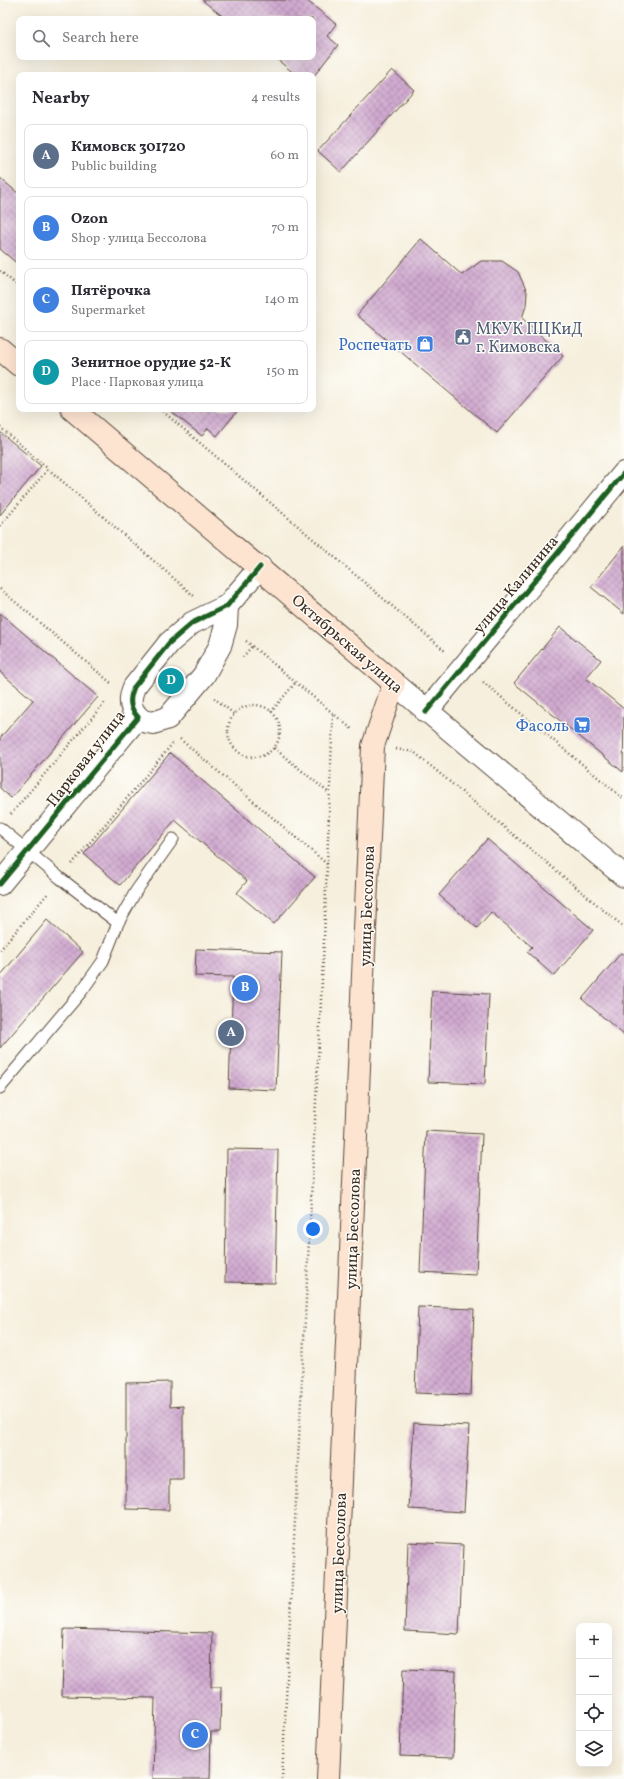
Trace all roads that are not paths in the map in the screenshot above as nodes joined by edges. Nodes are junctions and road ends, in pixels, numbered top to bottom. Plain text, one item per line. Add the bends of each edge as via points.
1 (0, 349) edge
2 (16, 362) edge
3 (76, 412) edge
4 (624, 473) edge
5 (260, 567) junction
6 (222, 614) junction
7 (394, 683) junction
8 (426, 712) junction
9 (138, 717) junction
10 (0, 828) edge
11 (172, 838) dead end
12 (28, 851) junction
13 (624, 876) edge
14 (0, 884) edge
15 (118, 923) junction
16 (0, 1088) edge
17 (328, 1779) edge

1 - 2 main road
3 - 5 main road, Октябрьская улица
4 - 8 street, улица Калинина
5 - 6 street, Парковая улица
5 - 7 main road, Октябрьская улица
6 - 9 street, Парковая улица via 192,623 169,644 131,694 130,703
6 - 9 street via 220,646 204,675 168,718 153,723
7 - 8 street, Октябрьская улица
7 - 17 main road, улица Бессолова via 372,746
8 - 13 street, Октябрьская улица
9 - 12 street, Парковая улица
10 - 12 lane
11 - 15 lane
12 - 14 street, Парковая улица
12 - 15 lane
15 - 16 lane via 103,961 81,992

